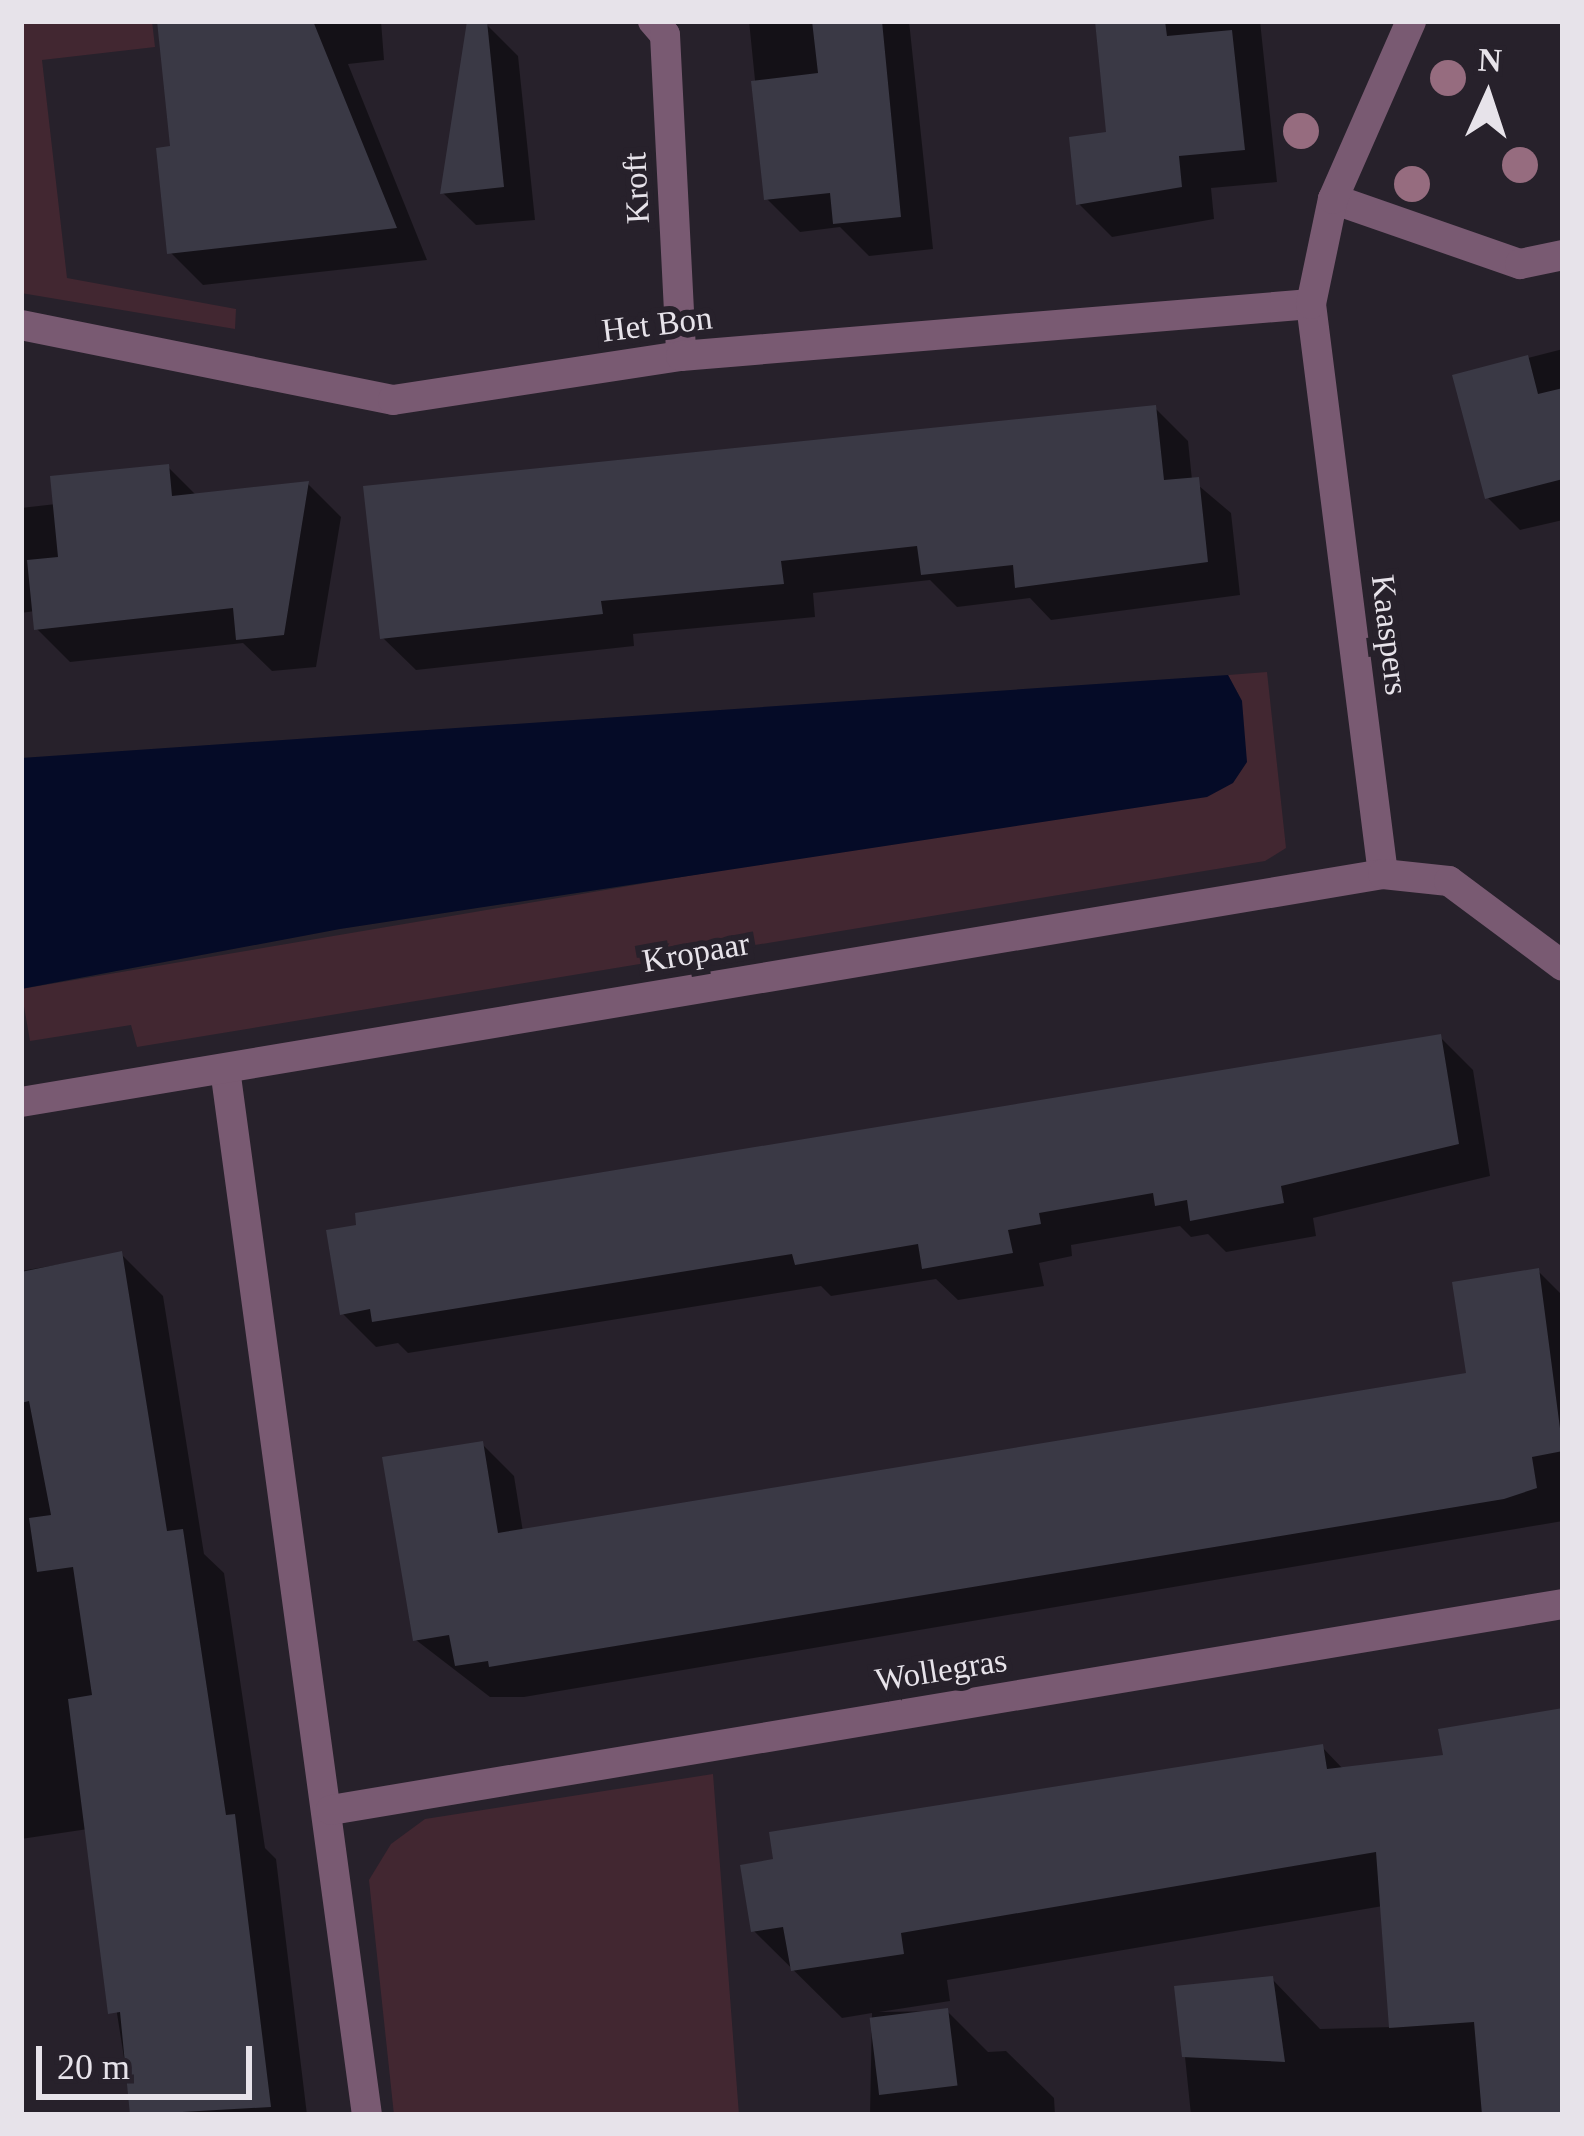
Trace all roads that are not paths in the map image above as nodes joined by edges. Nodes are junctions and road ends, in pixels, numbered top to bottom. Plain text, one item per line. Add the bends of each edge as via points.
1 (653, 21) edge
2 (1411, 21) edge
3 (1333, 199) junction
4 (1563, 255) edge
5 (1311, 304) junction
6 (21, 325) edge
7 (681, 356) junction
8 (1383, 874) junction
9 (1563, 966) edge
10 (225, 1069) junction
11 (21, 1102) edge
12 (1563, 1604) edge
13 (332, 1810) junction
14 (367, 2115) edge

1 - 7 street, Kroft via 665,35
2 - 3 street, Kaaspers
3 - 4 street via 1520,263
3 - 5 street, Kaaspers
5 - 7 street, Het Bon
5 - 8 street, Kaaspers
6 - 7 street, Het Bon via 393,400
8 - 9 street via 1449,880
8 - 10 street, Kropaar
10 - 11 street, Kropaar
10 - 13 street
12 - 13 street, Wollegras
13 - 14 street

